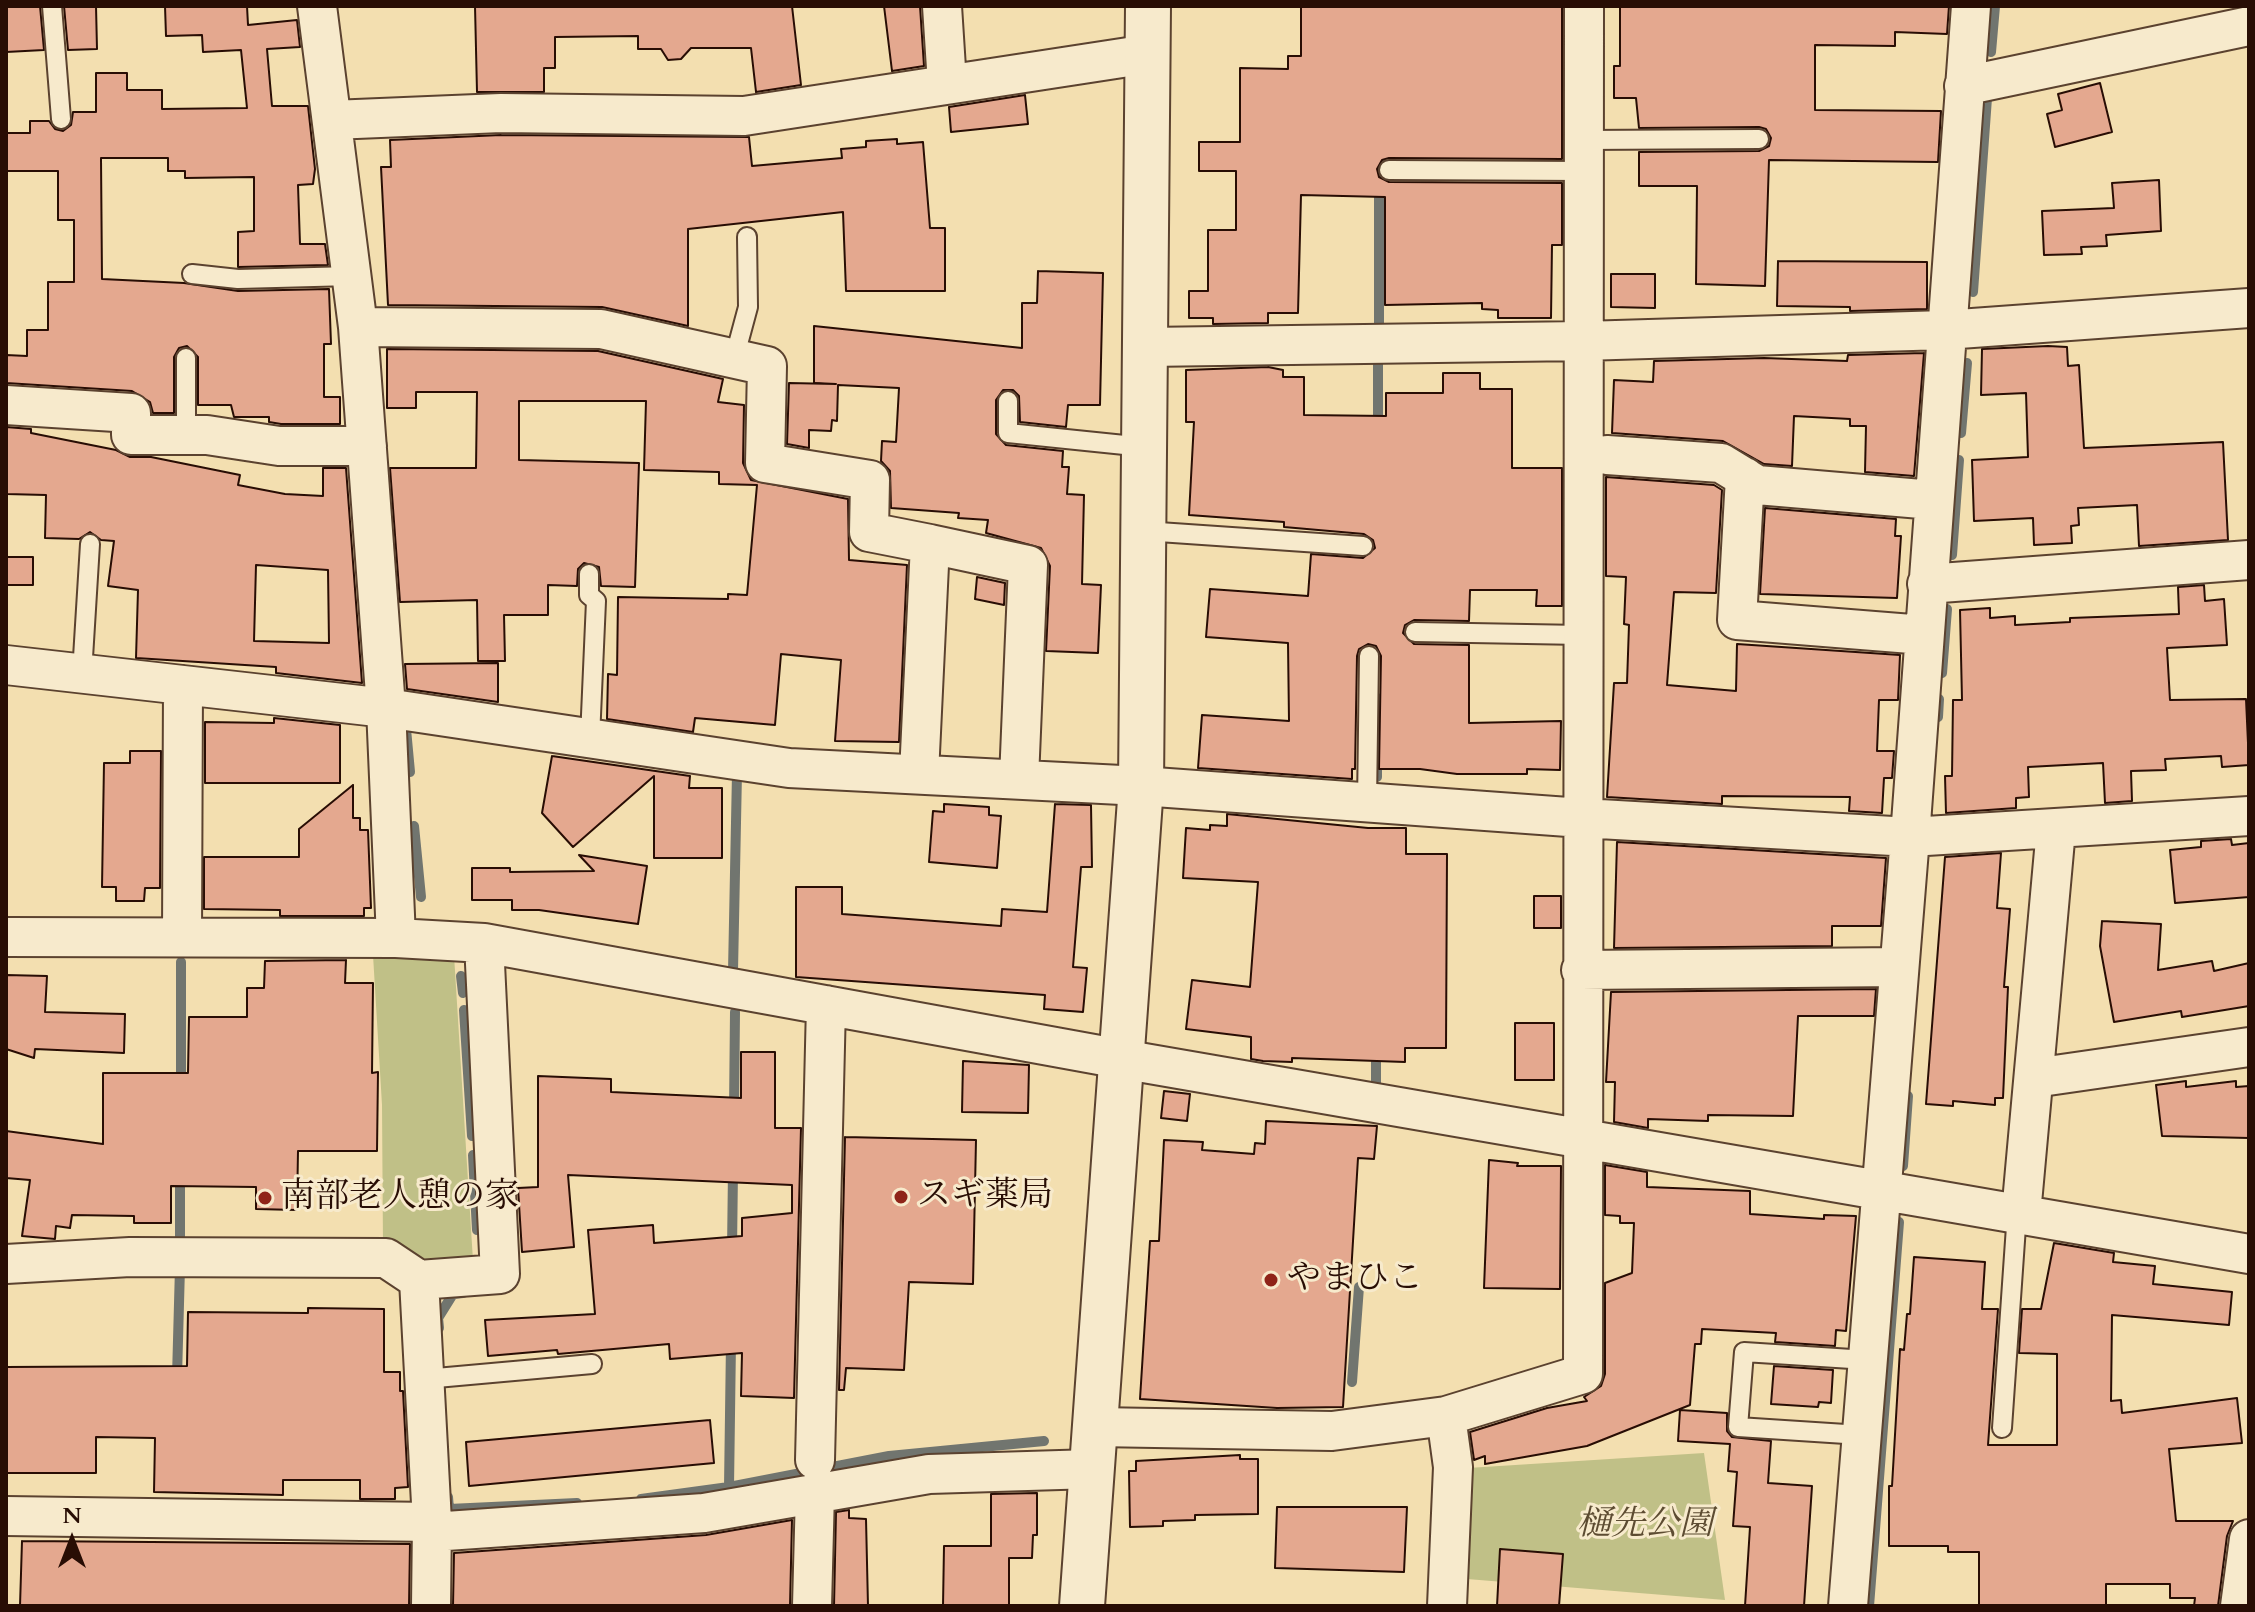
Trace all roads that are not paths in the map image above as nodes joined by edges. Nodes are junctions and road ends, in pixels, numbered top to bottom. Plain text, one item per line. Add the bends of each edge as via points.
1 (52, 6) edge
2 (317, 6) edge
3 (942, 6) edge
4 (1148, 6) edge
5 (1584, 6) edge
6 (1971, 6) edge
7 (2249, 26) edge
8 (1148, 54) junction
9 (947, 84) junction
10 (1964, 86) junction
11 (61, 119) dead end
12 (332, 120) junction
13 (1759, 139) dead end
14 (1583, 156) junction
15 (1389, 170) dead end
16 (747, 237) dead end
17 (192, 274) dead end
18 (352, 276) junction
19 (2249, 308) edge
20 (358, 327) junction
21 (1945, 330) junction
22 (1583, 341) junction
23 (1146, 347) junction
24 (186, 358) dead end
25 (734, 359) junction
26 (1008, 401) dead end
27 (6, 405) edge
28 (186, 435) junction
29 (367, 446) junction
30 (1145, 447) junction
31 (1607, 455) dead end
32 (1745, 477) junction
33 (1933, 500) junction
34 (1144, 531) junction
35 (90, 544) dead end
36 (930, 544) junction
37 (1363, 546) dead end
38 (2249, 560) edge
39 (589, 574) dead end
40 (1927, 584) junction
41 (1415, 632) dead end
42 (1582, 635) junction
43 (1924, 635) junction
44 (1369, 656) dead end
45 (6, 665) edge
46 (82, 674) junction
47 (183, 685) junction
48 (386, 708) junction
49 (590, 738) junction
50 (919, 774) junction
51 (1019, 779) junction
52 (1141, 786) junction
53 (1367, 803) junction
54 (2249, 816) edge
55 (1582, 818) junction
56 (2056, 829) junction
57 (1910, 837) junction
58 (6, 937) edge
59 (182, 937) junction
60 (396, 938) junction
61 (484, 943) junction
62 (1899, 967) junction
63 (1581, 970) junction
64 (826, 1005) junction
65 (2249, 1047) edge
66 (1121, 1059) junction
67 (2034, 1078) junction
68 (1581, 1138) junction
69 (1880, 1189) junction
70 (2019, 1213) junction
71 (2249, 1254) edge
72 (6, 1264) edge
73 (419, 1280) junction
74 (1867, 1360) junction
75 (592, 1364) dead end
76 (425, 1379) junction
77 (1446, 1416) junction
78 (2002, 1428) dead end
79 (1861, 1435) junction
80 (1094, 1448) junction
81 (815, 1476) junction
82 (6, 1516) edge
83 (432, 1527) junction
84 (2249, 1539) edge
85 (431, 1606) edge
86 (812, 1606) edge
87 (1082, 1606) edge
88 (1447, 1606) edge
89 (1848, 1606) edge
90 (2240, 1606) edge

1 - 11 lane
2 - 12 street
3 - 9 street
4 - 8 street
5 - 14 street
6 - 10 street
7 - 10 street
8 - 9 street
8 - 23 street
9 - 12 street via 744,116 501,113
10 - 21 street
12 - 18 street
13 - 14 lane
14 - 15 lane
14 - 22 street
16 - 25 lane via 748,307
17 - 18 lane via 238,279
18 - 20 street
19 - 21 street
20 - 25 street via 601,329
20 - 29 street
21 - 22 street
21 - 33 street
22 - 23 street
22 - 42 street
23 - 30 street
24 - 28 lane
25 - 36 street via 767,366 765,463 870,480 869,532
26 - 30 lane via 1008,433
27 - 28 street via 131,413 131,435
28 - 29 street via 279,446
29 - 48 street
30 - 34 street
31 - 32 street via 1721,463
32 - 33 street via 1757,485
32 - 43 street via 1737,620
33 - 40 street
34 - 37 lane
34 - 52 street
35 - 46 lane
36 - 50 street
36 - 51 street via 1028,565
38 - 40 street
39 - 49 lane via 589,595 596,601
40 - 43 street
41 - 42 lane
42 - 55 street
43 - 57 street
44 - 53 lane
45 - 46 street
46 - 47 street
47 - 48 street
47 - 59 street
48 - 49 street
48 - 60 street
49 - 50 street via 789,768
50 - 51 street
51 - 52 street
52 - 53 street
52 - 66 street
53 - 55 street
54 - 56 street
55 - 57 street
55 - 63 street
56 - 57 street
56 - 67 street
57 - 62 street
58 - 59 street
59 - 60 street
60 - 61 street
61 - 64 street
61 - 73 street via 500,1274
62 - 63 street
62 - 69 street
63 - 68 street
64 - 66 street
64 - 81 street
65 - 67 street
66 - 68 street
66 - 80 street
67 - 70 street
68 - 69 street
68 - 77 street via 1583,1374
69 - 70 street
69 - 74 street
70 - 71 street
70 - 78 lane
72 - 73 street via 130,1257 386,1258
73 - 76 street
74 - 79 street
74 - 79 lane via 1744,1352 1742,1367 1738,1427
75 - 76 lane
76 - 83 street
77 - 80 street via 1332,1431
77 - 88 street via 1453,1467
79 - 89 street
80 - 81 street via 929,1474
80 - 87 street
81 - 83 street via 704,1513
81 - 86 street
82 - 83 street
83 - 85 street
84 - 90 street

